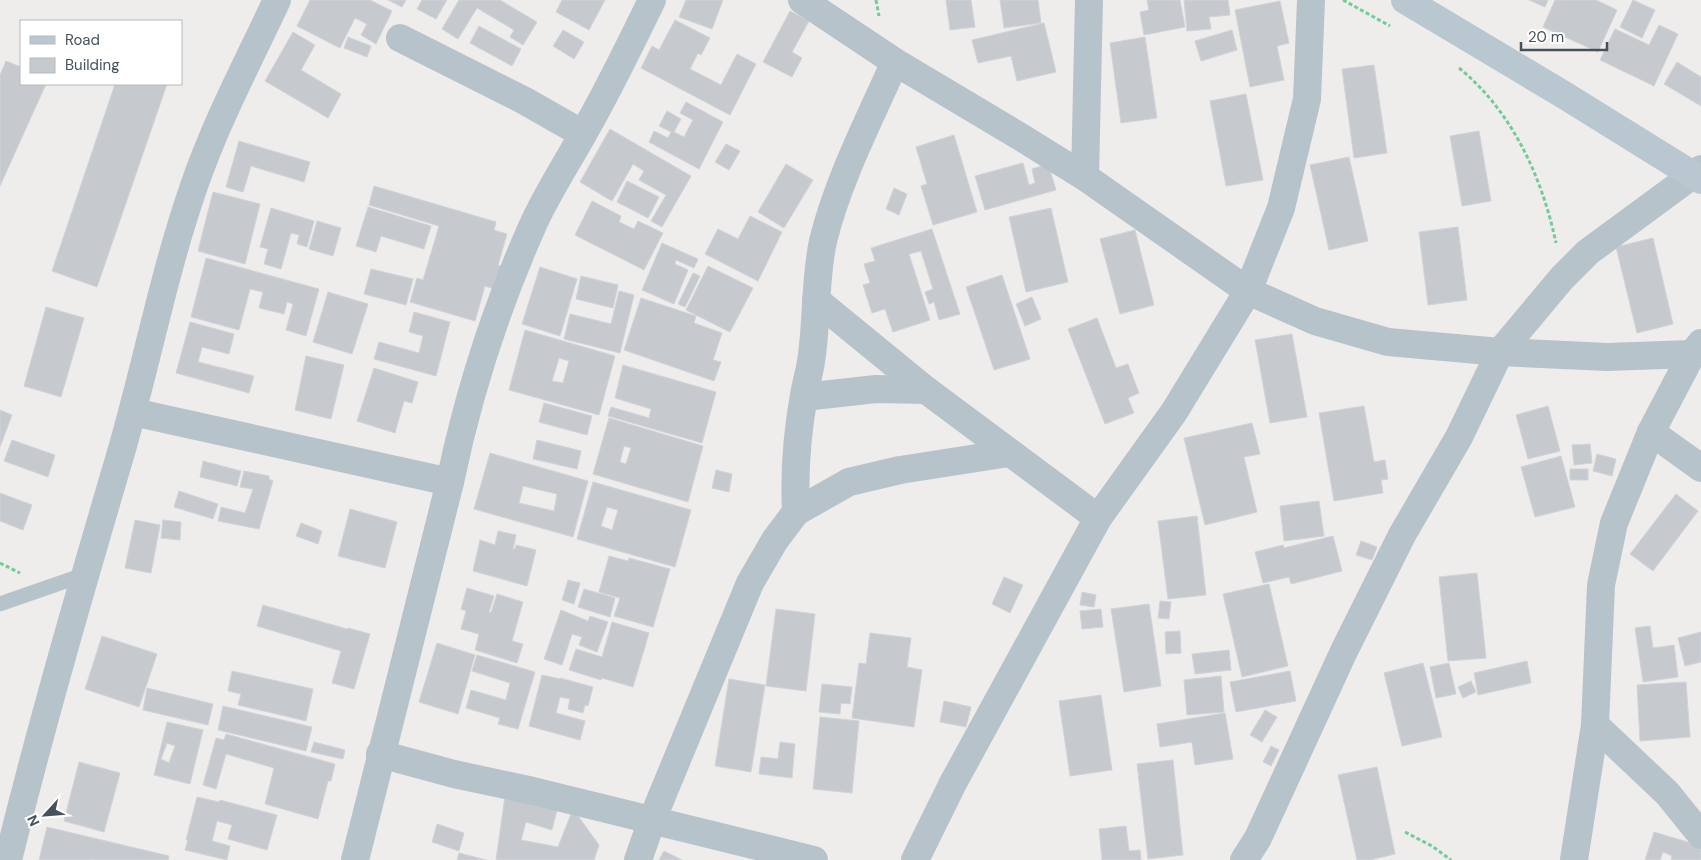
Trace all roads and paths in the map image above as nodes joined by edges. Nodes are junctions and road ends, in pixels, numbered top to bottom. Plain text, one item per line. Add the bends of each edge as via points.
1 (277, 0) edge
2 (652, 0) edge
3 (802, 0) edge
4 (1089, 0) edge
5 (1312, 0) edge
6 (1343, 0) edge
7 (1405, 0) edge
8 (1395, 29) dead end
9 (400, 38) dead end
10 (895, 62) junction
11 (1457, 66) dead end
12 (583, 134) junction
13 (1698, 175) edge
14 (1085, 177) junction
15 (1562, 278) junction
16 (1248, 291) junction
17 (816, 300) junction
18 (1696, 348) edge
19 (1500, 352) junction
20 (926, 390) junction
21 (804, 397) junction
22 (133, 412) junction
23 (1651, 432) junction
24 (1008, 453) junction
25 (1701, 468) edge
26 (450, 482) junction
27 (796, 512) junction
28 (1098, 518) junction
29 (86, 574) junction
30 (0, 604) edge
31 (1596, 725) junction
32 (380, 754) junction
33 (652, 820) junction
34 (1405, 832) dead end
35 (1701, 835) edge
36 (8, 860) edge
37 (355, 860) edge
38 (638, 860) edge
39 (814, 860) edge
40 (915, 860) edge
41 (1244, 860) edge
42 (1451, 860) edge
43 (1574, 860) edge

1 - 22 street via 218,124 194,186 170,264
2 - 12 street
3 - 10 street
4 - 14 street
5 - 16 street via 1306,99 1281,208
6 - 8 path
7 - 13 street
9 - 12 street
10 - 14 street
10 - 17 street via 843,180 823,242
11 - 15 path via 1495,106 1523,147 1541,187
12 - 26 street via 532,226 500,305 459,438
13 - 15 street via 1588,252
14 - 16 street
15 - 19 street
16 - 19 street via 1315,321 1388,342
16 - 28 street via 1174,412
17 - 20 street
17 - 21 street via 812,356
18 - 19 street via 1607,357
18 - 23 street
19 - 41 street via 1459,437 1402,536 1344,651 1258,838
20 - 21 street via 876,388
20 - 24 street
21 - 27 street via 794,482
22 - 26 street
22 - 29 street
23 - 25 street
23 - 31 street via 1614,522 1600,585
24 - 27 street via 900,470 848,482
24 - 28 street
26 - 32 street
27 - 33 street via 750,583
28 - 40 street via 966,758
29 - 30 lane
29 - 36 street
31 - 35 street via 1667,793
31 - 43 street
32 - 33 street
32 - 37 street
33 - 38 street
33 - 39 street
34 - 42 path

